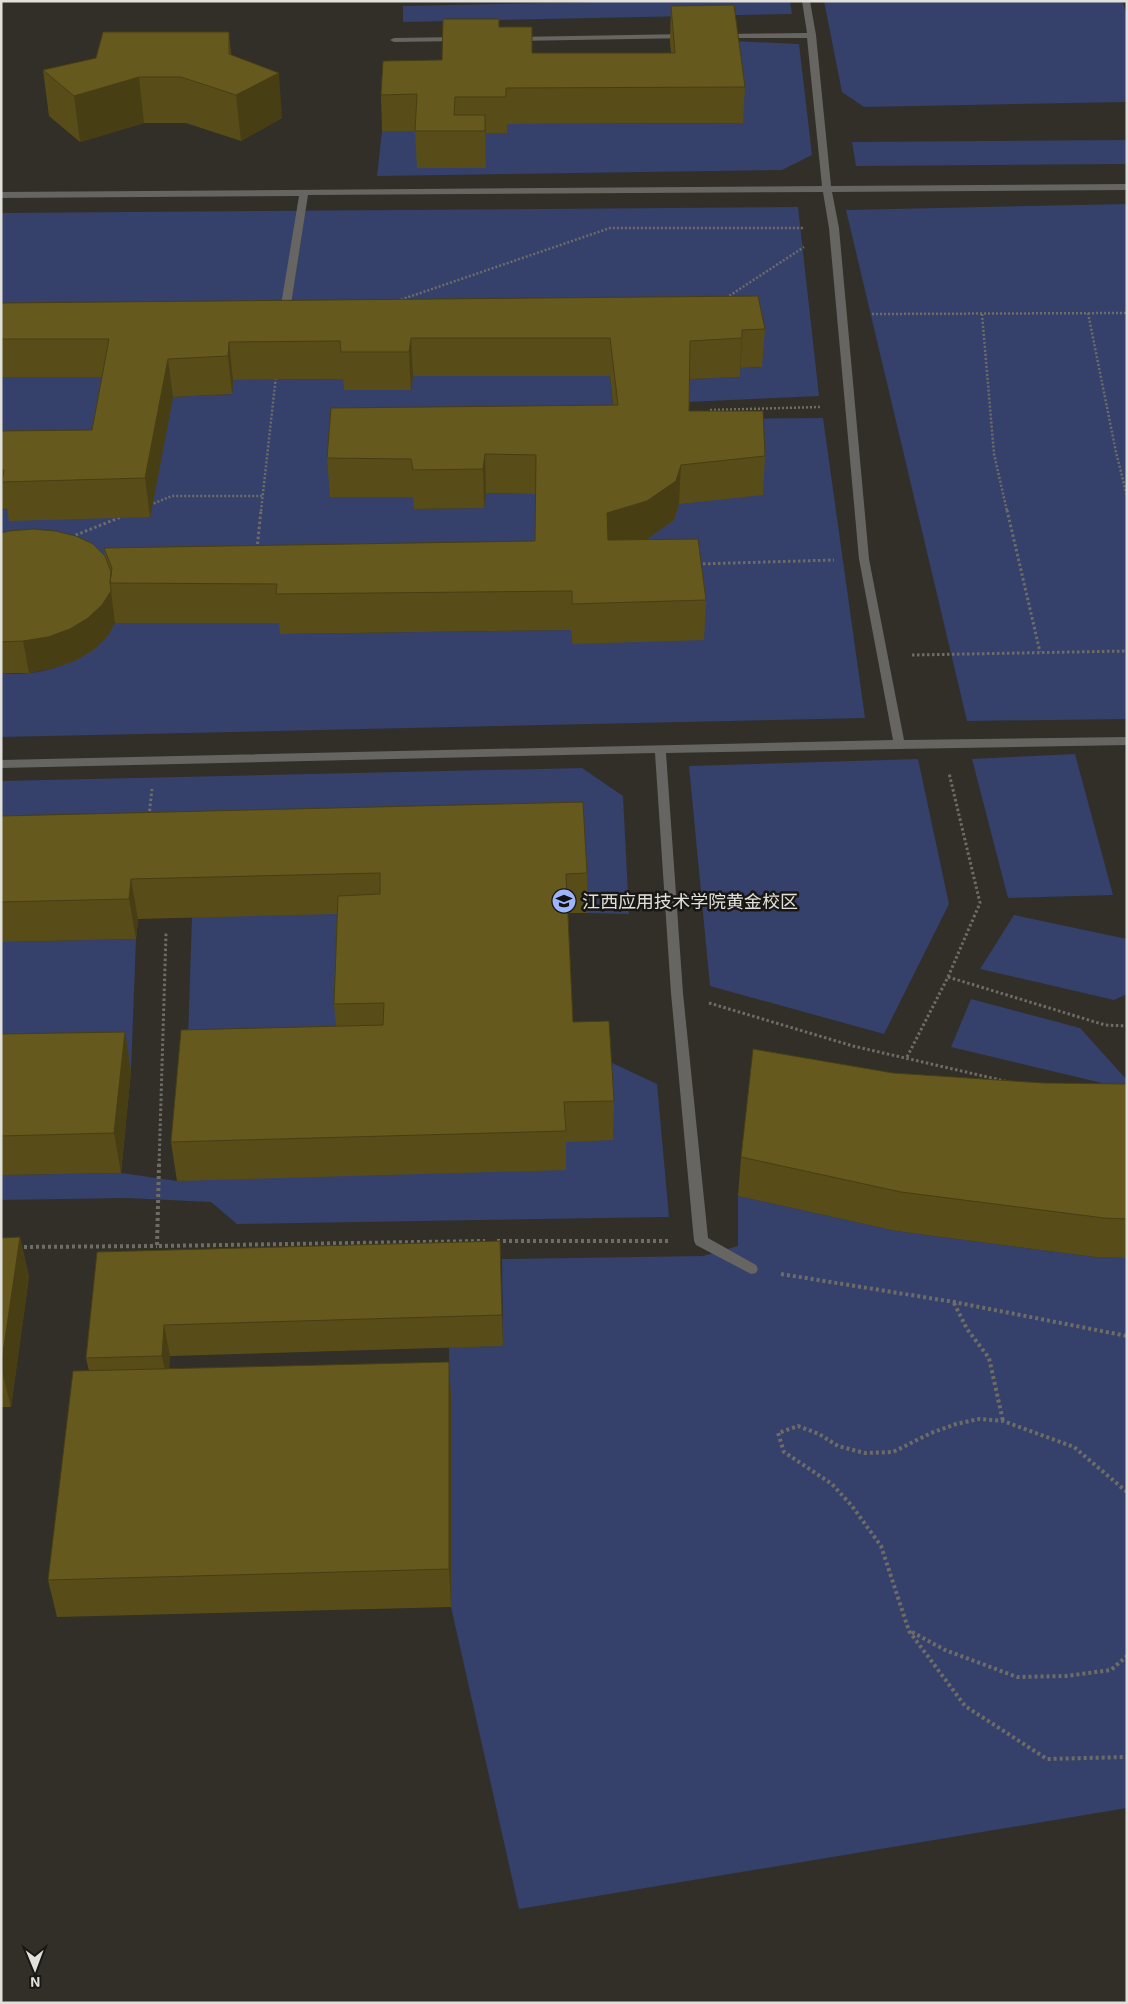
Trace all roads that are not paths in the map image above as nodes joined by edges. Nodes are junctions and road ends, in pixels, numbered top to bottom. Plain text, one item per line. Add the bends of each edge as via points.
1 (806, 1) edge
2 (812, 35) junction
3 (693, 36) edge
4 (713, 36) edge
5 (474, 39) edge
6 (504, 39) edge
7 (394, 40) dead end
8 (1127, 187) edge
9 (826, 189) junction
10 (304, 194) junction
11 (1, 195) edge
12 (280, 340) edge
13 (1127, 740) edge
14 (899, 744) junction
15 (660, 749) junction
16 (1, 764) edge
17 (751, 1269) road end

1 - 2 street
2 - 4 street
2 - 9 street
3 - 6 street
5 - 7 street
8 - 9 street
9 - 10 street
9 - 14 street via 834,228 864,559
10 - 11 street
10 - 12 street
13 - 14 street
14 - 15 street
15 - 16 street
15 - 17 street via 677,993 701,1241

